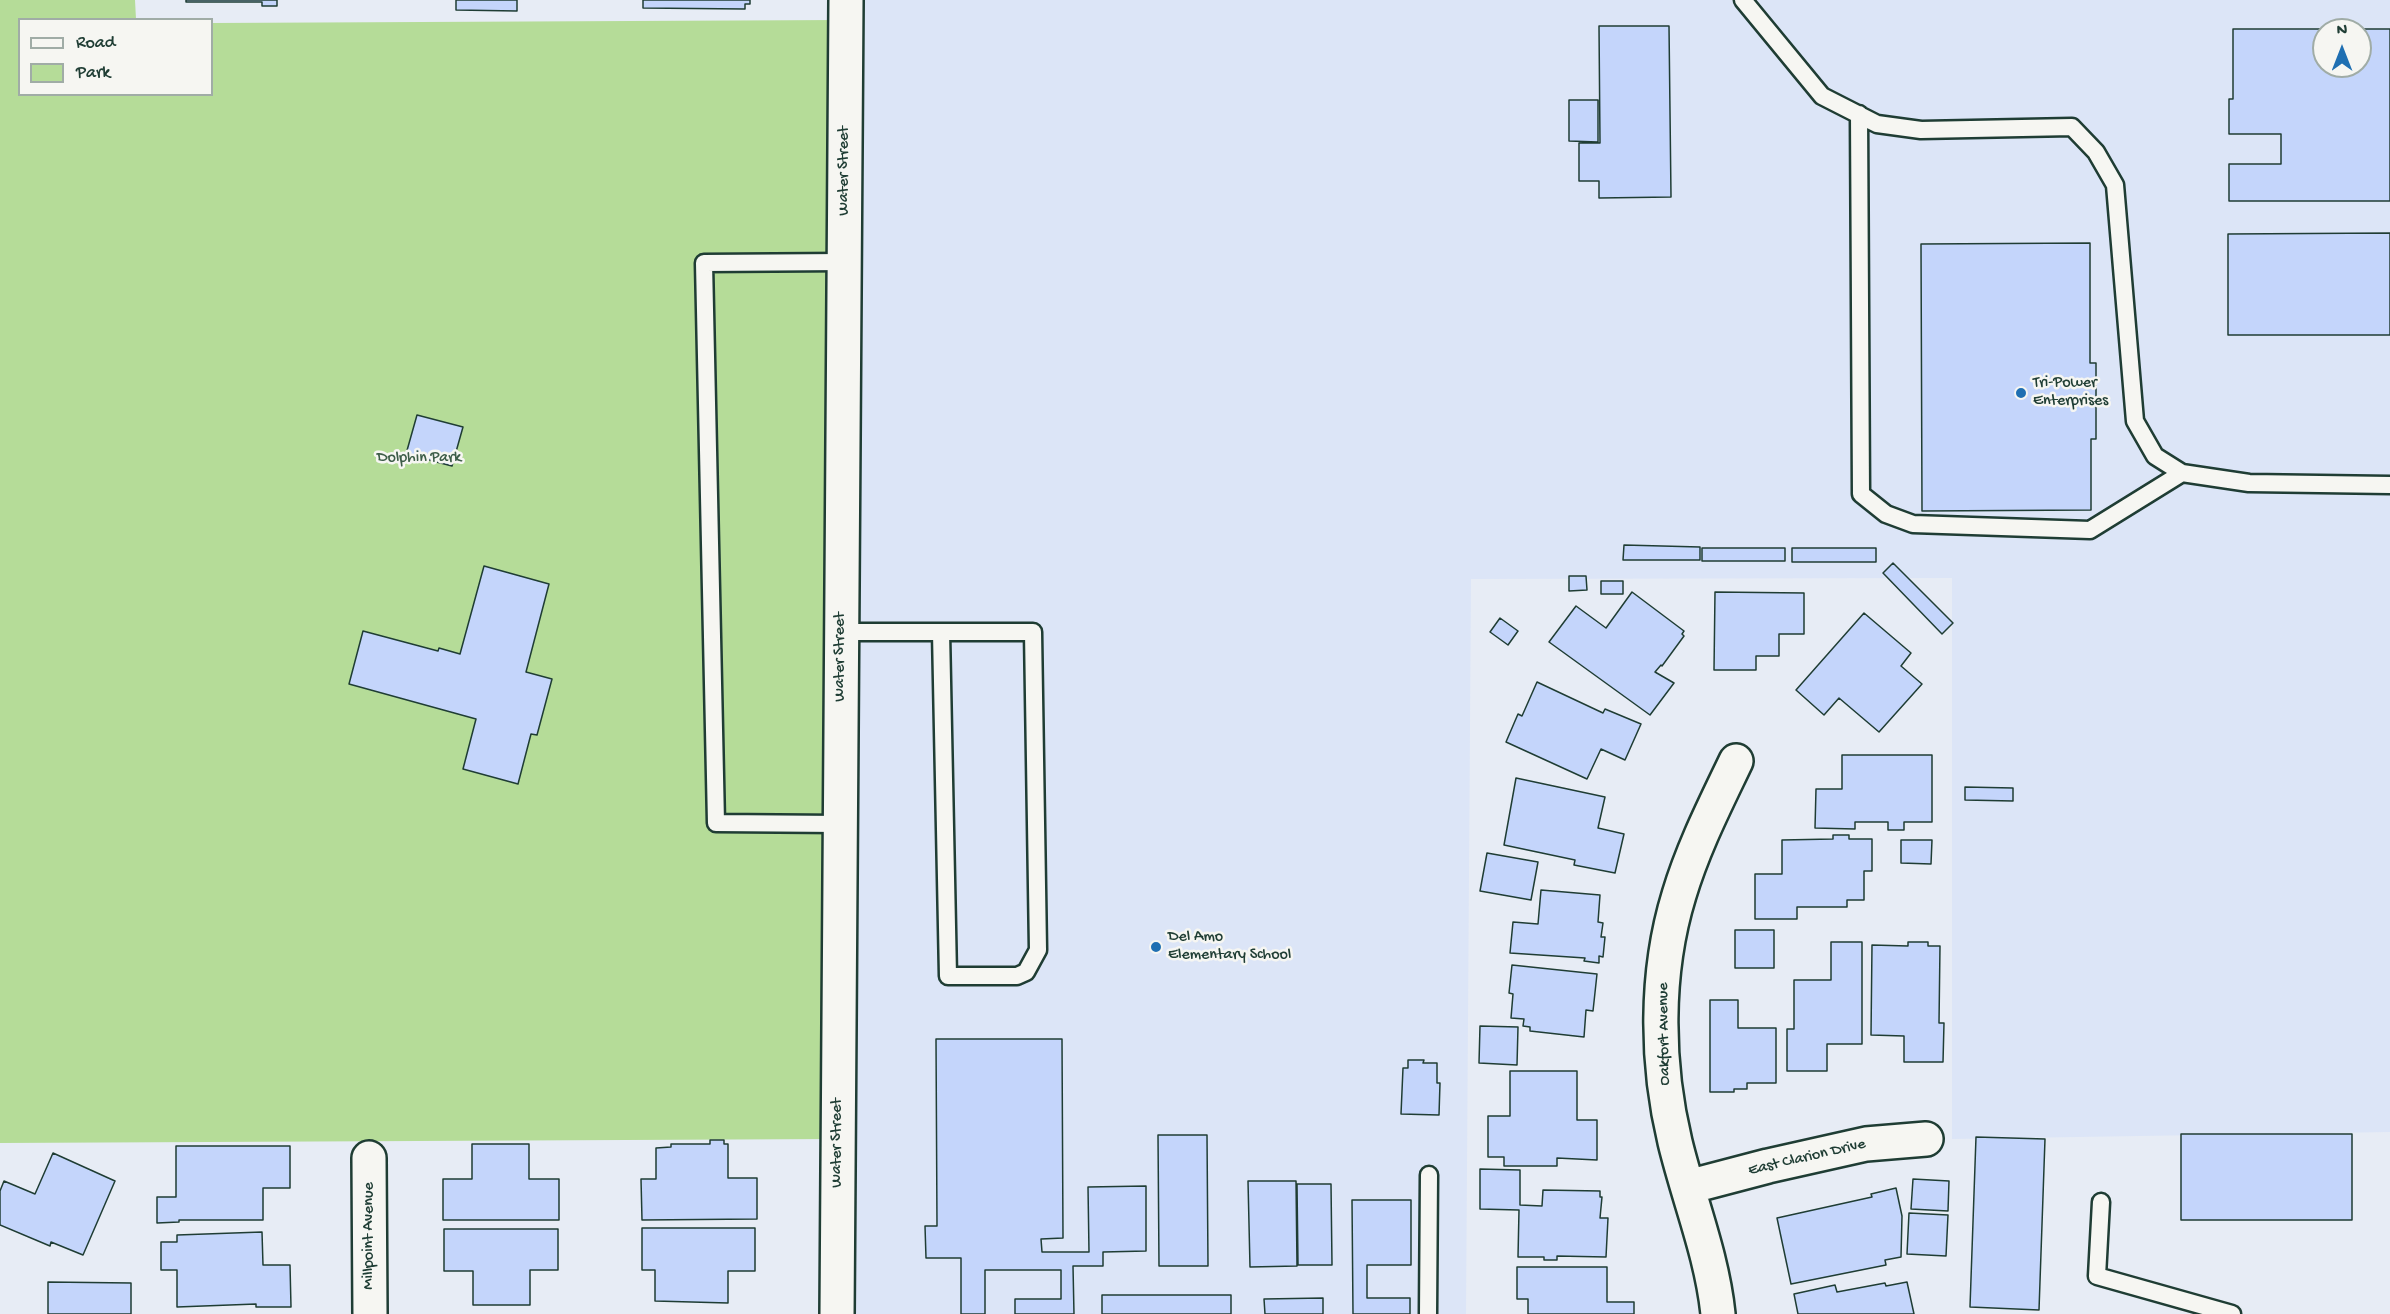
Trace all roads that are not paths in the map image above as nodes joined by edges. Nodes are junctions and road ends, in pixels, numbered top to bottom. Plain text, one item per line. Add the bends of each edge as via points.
1 (846, 0) edge
2 (1743, 0) edge
3 (1859, 114) junction
4 (844, 262) junction
5 (2182, 472) junction
6 (2390, 485) edge
7 (841, 632) junction
8 (941, 632) junction
9 (1736, 761) dead end
10 (840, 824) junction
11 (1926, 1139) dead end
12 (369, 1158) dead end
13 (1429, 1175) dead end
14 (1688, 1187) junction
15 (2101, 1202) dead end
16 (370, 1314) edge
17 (837, 1314) edge
18 (1428, 1314) edge
19 (1718, 1314) edge
20 (2232, 1314) edge

1 - 4 street, Water Street
2 - 3 lane via 1822,96
3 - 5 lane via 1877,124 1921,130 2072,127 2096,152 2115,185 2134,421 2155,456
3 - 5 lane via 1861,494 1886,514 1913,524 2090,530
4 - 7 street, Water Street
4 - 10 lane via 704,263 716,823
5 - 6 lane via 2249,483
7 - 8 lane
7 - 10 street, Water Street
8 - 8 lane via 1033,632 1038,950 1026,972 1017,976 948,976
9 - 14 street, Oakfort Avenue via 1699,839 1667,945 1662,995 1665,1095
10 - 17 street, Water Street
11 - 14 street, East Clarion Drive via 1866,1144
12 - 16 street, Millpoint Avenue
13 - 18 lane
14 - 19 street, Oakfort Avenue via 1706,1248
15 - 20 lane via 2097,1276

